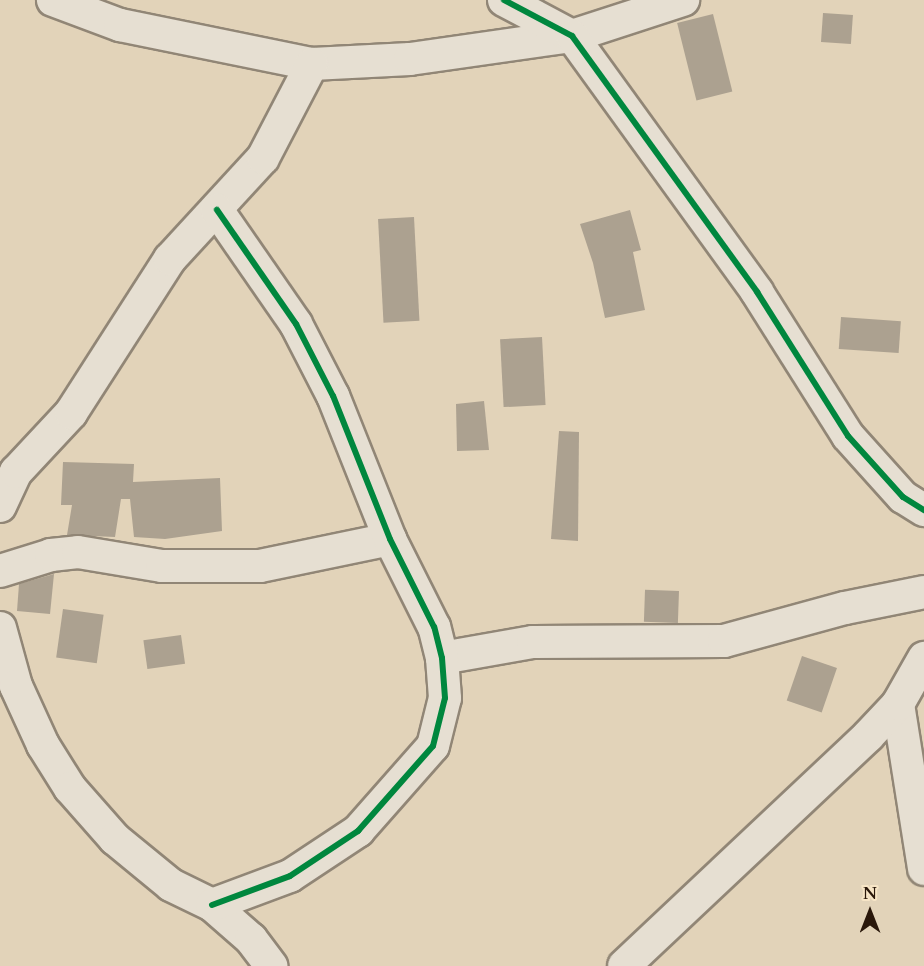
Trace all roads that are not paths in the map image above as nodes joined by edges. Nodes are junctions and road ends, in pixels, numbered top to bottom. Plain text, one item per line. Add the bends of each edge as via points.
1 (53, 0) edge
2 (504, 0) edge
3 (683, 0) edge
4 (572, 36) junction
5 (312, 63) junction
6 (217, 210) junction
7 (0, 504) edge
8 (924, 510) edge
9 (390, 539) junction
10 (0, 571) edge
11 (924, 592) edge
12 (0, 628) edge
13 (442, 658) junction
14 (924, 658) edge
15 (898, 704) junction
16 (924, 869) edge
17 (212, 905) junction
18 (272, 966) edge
19 (624, 966) edge

1 - 5 street via 120,25
2 - 4 street
3 - 4 street
4 - 5 street via 410,59
4 - 8 street via 758,292 848,436 903,497
5 - 6 street via 263,158
6 - 7 street via 170,259 72,413 16,472
6 - 9 street via 296,324 333,396
9 - 10 street via 260,566 162,566 78,552 51,555
9 - 13 street via 434,627
11 - 13 street via 724,640 533,642
12 - 17 street via 16,686 43,745 70,788 115,839 171,885
13 - 17 street via 445,698 433,746 358,831 290,876
14 - 15 street
15 - 16 street
15 - 19 street
17 - 18 street via 251,939

